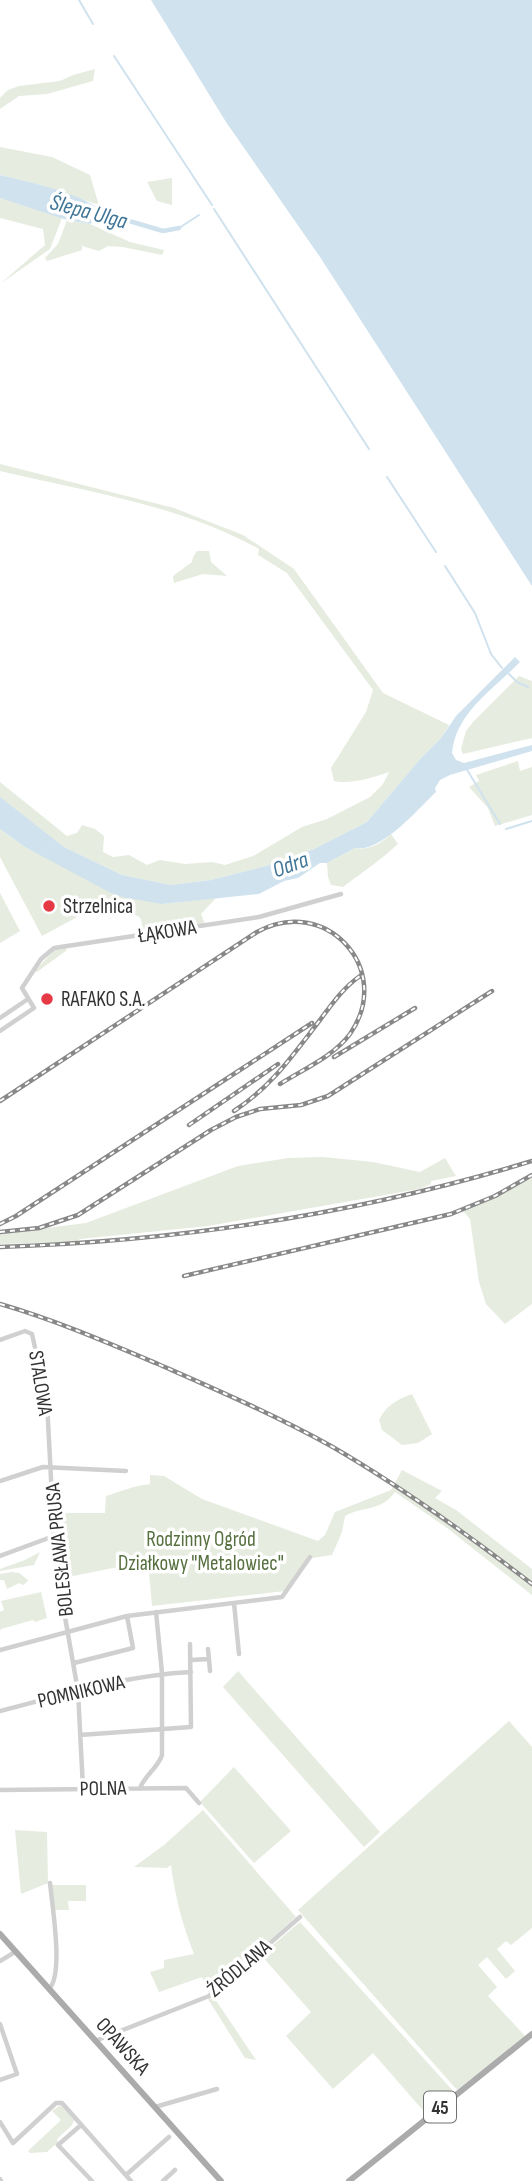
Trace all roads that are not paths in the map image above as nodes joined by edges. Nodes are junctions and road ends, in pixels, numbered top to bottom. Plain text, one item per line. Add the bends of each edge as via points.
1 (341, 894) dead end
2 (28, 999) junction
3 (0, 1018) edge
4 (0, 1031) edge
5 (0, 1340) edge
6 (51, 1467) junction
7 (126, 1471) dead end
8 (0, 1481) edge
9 (54, 1536) junction
10 (0, 1556) edge
11 (310, 1557) dead end
12 (234, 1603) junction
13 (156, 1612) junction
14 (127, 1616) junction
15 (67, 1632) junction
16 (190, 1644) dead end
17 (208, 1649) dead end
18 (0, 1650) edge
19 (239, 1654) dead end
20 (209, 1659) junction
21 (191, 1660) junction
22 (74, 1663) junction
23 (210, 1671) dead end
24 (191, 1672) junction
25 (162, 1673) junction
26 (78, 1691) junction
27 (0, 1711) edge
28 (162, 1729) junction
29 (80, 1735) junction
30 (83, 1788) junction
31 (141, 1788) junction
32 (0, 1790) edge
33 (199, 1803) dead end
34 (50, 1883) dead end
35 (300, 1917) dead end
36 (0, 1934) edge
37 (15, 1952) junction
38 (0, 1961) edge
39 (49, 1989) junction
40 (0, 2024) edge
41 (532, 2034) edge
42 (95, 2041) junction
43 (0, 2080) edge
44 (217, 2089) dead end
45 (155, 2107) junction
46 (0, 2122) edge
47 (81, 2125) junction
48 (169, 2137) dead end
49 (175, 2170) dead end
50 (126, 2175) junction
51 (92, 2181) edge
52 (131, 2181) edge
53 (163, 2181) edge
54 (221, 2181) edge
55 (349, 2181) edge

1 - 2 street, ŁĄKOWA via 259,917 54,948 22,988
2 - 3 street
2 - 4 street, ŁĄKOWA via 34,1008
5 - 6 street, STALOWA via 26,1331 34,1339 47,1402
6 - 7 street
6 - 8 street
6 - 9 street, BOLESŁAWA PRUSA
9 - 10 street
9 - 15 street, BOLESŁAWA PRUSA
11 - 12 street via 282,1597
12 - 13 street
12 - 19 street
13 - 14 street
13 - 25 street
14 - 15 street
14 - 22 street via 133,1648
15 - 18 street
15 - 22 street, BOLESŁAWA PRUSA
16 - 21 street
17 - 20 street
20 - 21 street
20 - 23 street
21 - 24 street
22 - 26 street, BOLESŁAWA PRUSA
24 - 25 street, POMNIKOWA
24 - 28 street via 192,1726
25 - 26 street, POMNIKOWA
25 - 28 street
26 - 27 street, POMNIKOWA
26 - 29 street, BOLESŁAWA PRUSA
28 - 29 street
28 - 31 street via 161,1758
29 - 30 street, BOLESŁAWA PRUSA
30 - 31 street, POLNA
30 - 32 street, POLNA
31 - 33 street, POLNA via 186,1788
34 - 39 street via 56,1955 55,1983
35 - 42 street, ŹRÓDLANA via 209,1996
36 - 37 main road, OPAWSKA
37 - 38 street
37 - 39 main road, OPAWSKA
39 - 42 main road, OPAWSKA
40 - 43 street via 17,2074
41 - 55 main road, 45
42 - 45 main road, OPAWSKA
44 - 45 street
45 - 54 main road, OPAWSKA
46 - 47 street via 13,2143 58,2102
47 - 50 street
47 - 51 street via 58,2145
48 - 50 street
49 - 53 street
50 - 52 street

